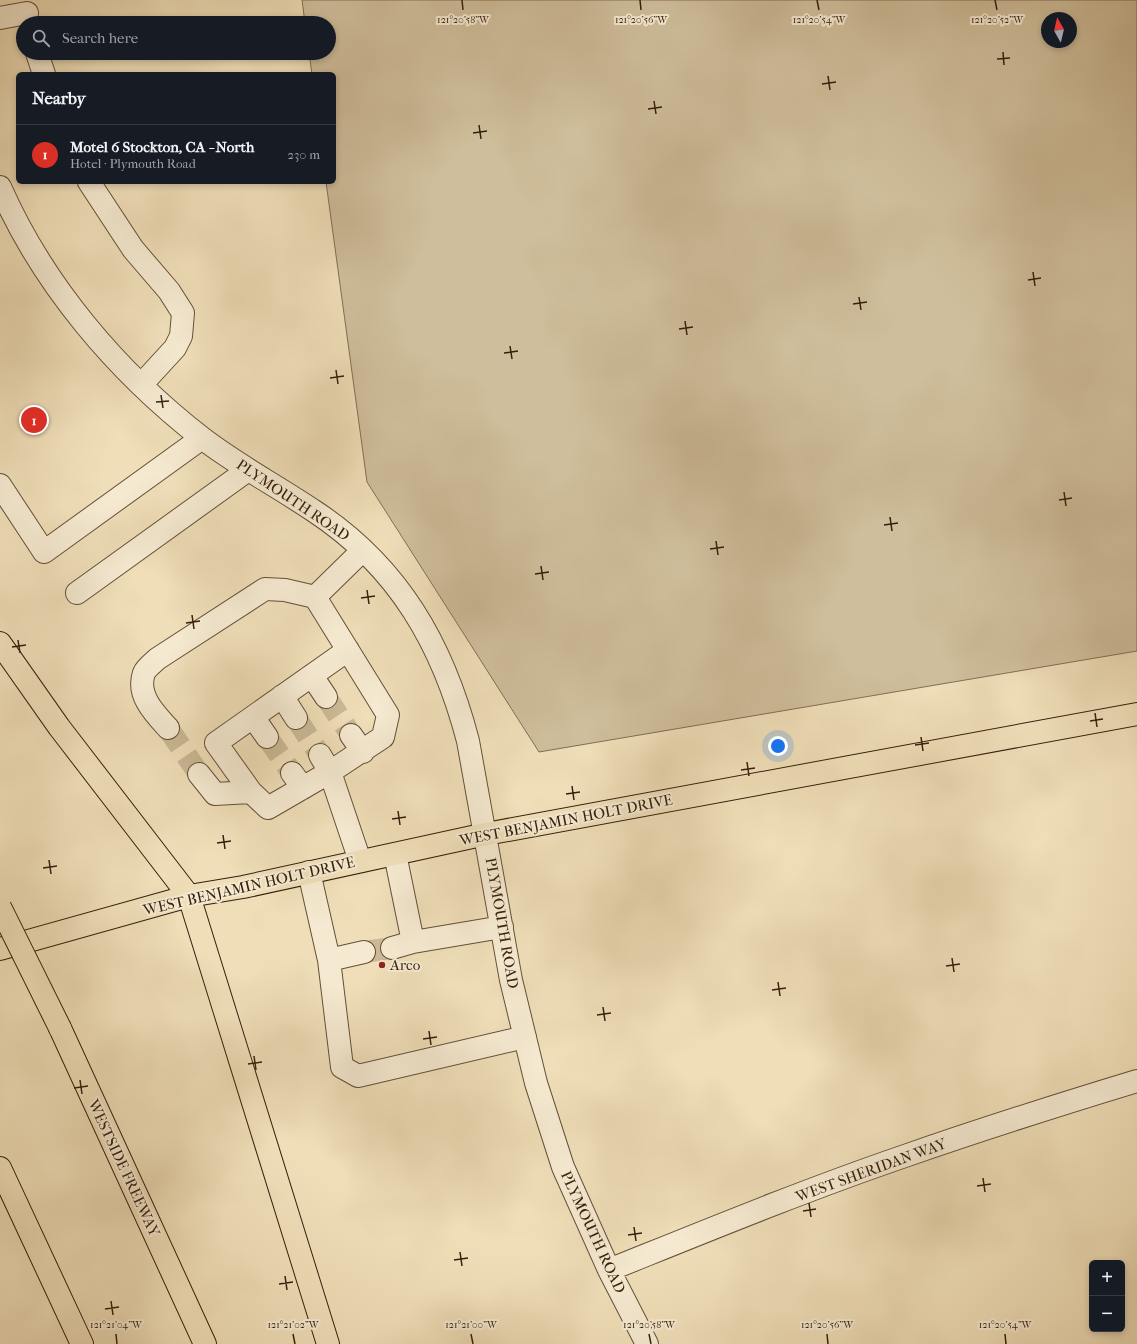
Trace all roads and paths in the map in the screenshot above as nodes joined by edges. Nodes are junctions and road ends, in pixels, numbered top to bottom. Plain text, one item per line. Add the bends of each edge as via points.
1 (28, 12) edge
2 (0, 18) edge
3 (39, 60) edge
4 (43, 72) edge
5 (90, 184) edge
6 (0, 187) edge
7 (6, 217) edge
8 (141, 385) junction
9 (202, 438) junction
10 (248, 470) junction
11 (0, 485) edge
12 (363, 550) junction
13 (77, 593) dead end
14 (315, 597) junction
15 (0, 643) edge
16 (348, 650) junction
17 (312, 676) junction
18 (282, 696) junction
19 (326, 697) tunnel mouth
20 (1137, 714) edge
21 (253, 717) junction
22 (296, 718) tunnel mouth
23 (168, 728) tunnel mouth
24 (267, 737) tunnel mouth
25 (325, 764) junction
26 (199, 774) tunnel mouth
27 (251, 792) junction
28 (486, 834) junction
29 (395, 854) junction
30 (360, 861) junction
31 (309, 872) junction
32 (189, 896) junction
33 (0, 907) edge
34 (502, 927) junction
35 (413, 942) junction
36 (392, 948) tunnel mouth
37 (0, 949) edge
38 (364, 952) tunnel mouth
39 (329, 960) junction
40 (525, 1037) junction
41 (1137, 1081) edge
42 (0, 1168) edge
43 (609, 1270) junction
44 (82, 1344) edge
45 (205, 1344) edge
46 (328, 1344) edge
47 (647, 1344) edge

1 - 2 street
3 - 4 street
5 - 8 street via 133,249 169,291 183,313 181,336 175,348
6 - 7 street, PLYMOUTH ROAD
7 - 8 street, PLYMOUTH ROAD via 31,246 72,307 130,376
8 - 9 street, PLYMOUTH ROAD
9 - 10 street, PLYMOUTH ROAD
9 - 11 street via 44,552
10 - 12 street, PLYMOUTH ROAD via 315,512
10 - 13 street
12 - 14 street
12 - 28 street, PLYMOUTH ROAD via 407,601 429,634 445,669 459,704
14 - 16 street
14 - 23 street via 285,590 265,589 157,659 144,673 142,689 150,708
15 - 32 main road via 59,727
16 - 17 street
16 - 25 street via 388,715 383,737 357,743
17 - 18 street
17 - 19 street
18 - 21 street
18 - 22 street
20 - 28 main road, WEST BENJAMIN HOLT DRIVE
21 - 24 street
21 - 27 street via 216,743
25 - 27 street via 297,781 268,808
25 - 30 street
26 - 27 street via 215,794
28 - 29 main road, WEST BENJAMIN HOLT DRIVE
28 - 34 street, PLYMOUTH ROAD
29 - 30 main road, WEST BENJAMIN HOLT DRIVE
29 - 35 street
30 - 31 main road, WEST BENJAMIN HOLT DRIVE
31 - 32 main road, WEST BENJAMIN HOLT DRIVE
31 - 39 street
32 - 37 main road, WEST BENJAMIN HOLT DRIVE
32 - 46 main road
33 - 45 main road, WESTSIDE FREEWAY, bridge via 60,1028
34 - 35 street
34 - 40 street, PLYMOUTH ROAD via 511,980
35 - 36 street
38 - 39 street
39 - 40 street via 342,1067 358,1076
40 - 43 street, PLYMOUTH ROAD via 536,1083 563,1166
41 - 43 street, WEST SHERIDAN WAY via 901,1157
42 - 44 main road
43 - 47 street, PLYMOUTH ROAD

